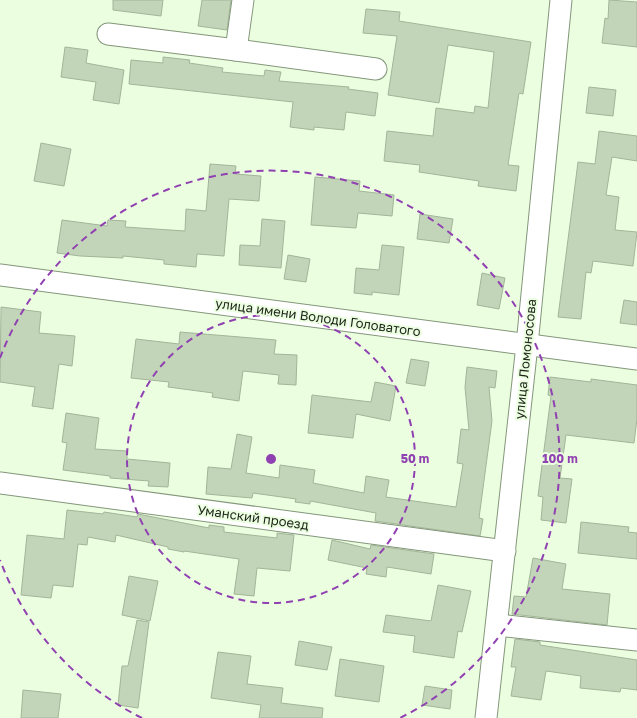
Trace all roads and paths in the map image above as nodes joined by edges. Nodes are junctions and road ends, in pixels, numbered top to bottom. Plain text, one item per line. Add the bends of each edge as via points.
1 (243, 0) edge
2 (561, 0) edge
3 (108, 34) dead end
4 (236, 50) junction
5 (376, 68) dead end
6 (0, 275) edge
7 (527, 345) junction
8 (637, 359) edge
9 (0, 483) edge
10 (505, 551) junction
11 (497, 625) junction
12 (637, 640) edge
13 (486, 718) edge

1 - 4 street
2 - 7 street, улица Ломоносова
3 - 4 street
4 - 5 street
6 - 7 street, улица имени Володи Головатого
7 - 8 street, улица имени Володи Головатого
7 - 10 street, улица Ломоносова
9 - 10 street, Уманский проезд
10 - 11 street, улица Ломоносова
11 - 12 street
11 - 13 street, улица Ломоносова

